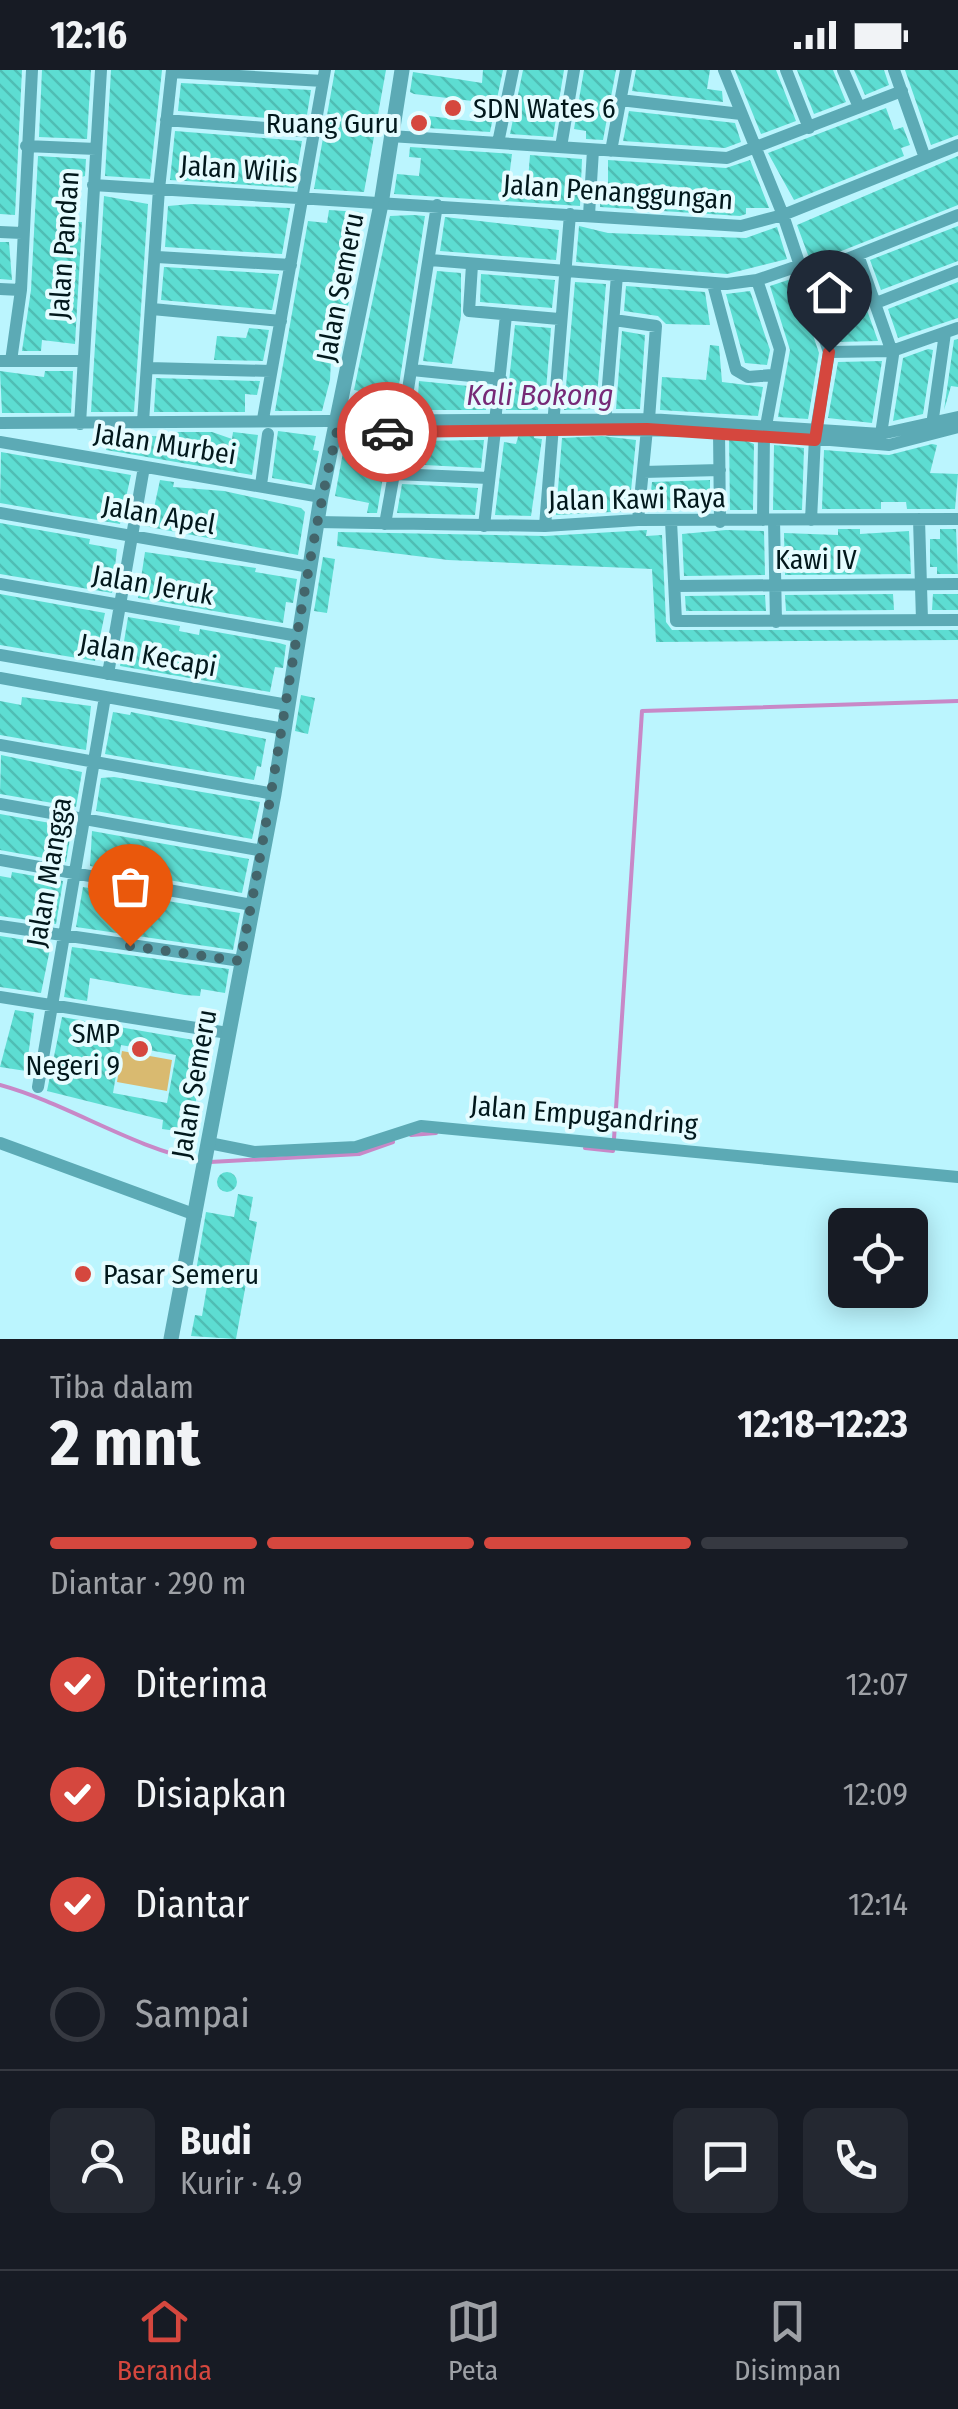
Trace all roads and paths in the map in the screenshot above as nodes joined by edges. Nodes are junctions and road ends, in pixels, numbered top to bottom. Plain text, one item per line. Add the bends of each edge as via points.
1 (32, 70) edge
2 (101, 70) edge
3 (402, 70) edge
4 (513, 70) edge
5 (574, 70) edge
6 (626, 70) edge
7 (724, 70) edge
8 (786, 70) edge
9 (842, 70) edge
10 (894, 70) edge
11 (172, 71) edge
12 (272, 74) edge
13 (324, 75) edge
14 (902, 91) junction
15 (620, 100) junction
16 (858, 107) junction
17 (741, 114) junction
18 (166, 120) junction
19 (809, 128) junction
20 (314, 132) junction
21 (390, 136) junction
22 (498, 143) junction
23 (958, 145) edge
24 (26, 146) junction
25 (562, 147) junction
26 (757, 149) junction
27 (96, 150) junction
28 (594, 150) junction
29 (611, 151) junction
30 (925, 158) junction
31 (92, 186) junction
32 (159, 189) junction
33 (302, 199) junction
34 (381, 204) junction
35 (437, 205) junction
36 (570, 214) junction
37 (783, 214) junction
38 (958, 215) edge
39 (589, 216) junction
40 (0, 232) edge
41 (22, 233) junction
42 (858, 255) junction
43 (156, 257) junction
44 (430, 260) junction
45 (290, 265) junction
46 (472, 265) junction
47 (802, 270) junction
48 (958, 271) edge
49 (564, 274) junction
50 (617, 275) junction
51 (757, 280) junction
52 (713, 284) junction
53 (0, 290) edge
54 (20, 290) junction
55 (876, 303) junction
56 (152, 309) junction
57 (506, 316) junction
58 (559, 320) junction
59 (614, 320) junction
60 (281, 321) junction
61 (952, 331) edge
62 (892, 351) junction
63 (829, 352) junction
64 (6, 361) edge
65 (81, 361) junction
66 (148, 368) junction
67 (412, 370) junction
68 (271, 371) junction
69 (772, 375) junction
70 (500, 379) junction
71 (958, 417) edge
72 (264, 419) junction
73 (143, 422) junction
74 (605, 422) junction
75 (0, 424) edge
76 (80, 424) junction
77 (648, 424) junction
78 (932, 424) junction
79 (338, 425) junction
80 (402, 426) junction
81 (495, 426) junction
82 (551, 426) junction
83 (958, 428) edge
84 (765, 430) junction
85 (720, 431) junction
86 (268, 434) dead end
87 (881, 434) junction
88 (816, 435) junction
89 (0, 442) edge
90 (144, 466) junction
91 (720, 470) junction
92 (643, 472) junction
93 (394, 474) junction
94 (489, 478) junction
95 (261, 485) junction
96 (321, 497) junction
97 (0, 513) edge
98 (919, 519) junction
99 (638, 520) junction
100 (768, 520) junction
101 (811, 520) junction
102 (958, 520) edge
103 (671, 521) junction
104 (317, 522) junction
105 (720, 522) junction
106 (385, 524) junction
107 (484, 526) junction
108 (544, 526) junction
109 (132, 536) junction
110 (310, 566) junction
111 (0, 584) edge
112 (776, 584) junction
113 (920, 584) junction
114 (958, 584) edge
115 (674, 586) junction
116 (120, 604) junction
117 (922, 620) junction
118 (958, 620) edge
119 (776, 622) junction
120 (298, 636) junction
121 (0, 655) edge
122 (108, 674) junction
123 (0, 678) edge
124 (105, 697) junction
125 (259, 700) junction
126 (288, 705) junction
127 (255, 724) junction
128 (284, 729) junction
129 (0, 745) edge
130 (94, 761) junction
131 (274, 794) junction
132 (0, 804) edge
133 (84, 819) junction
134 (263, 850) junction
135 (0, 860) edge
136 (74, 872) junction
137 (252, 905) junction
138 (0, 926) edge
139 (62, 937) junction
140 (240, 961) junction
141 (0, 997) edge
142 (50, 1006) junction
143 (228, 1033) junction
144 (38, 1086) dead end
145 (0, 1143) edge
146 (208, 1151) junction
147 (958, 1177) edge
148 (196, 1214) junction
149 (172, 1339) edge

1 - 24 street
2 - 27 street, Jalan Pandan
3 - 21 street, Jalan Semeru
4 - 22 street
5 - 25 street
6 - 15 street
7 - 17 street
8 - 19 street
9 - 16 street
10 - 14 street
11 - 12 street
11 - 18 street
12 - 13 street
13 - 20 street
14 - 16 street
14 - 30 street
15 - 17 street
15 - 29 street
16 - 19 street
17 - 26 street
18 - 20 street
18 - 32 street
19 - 26 street
20 - 33 street
21 - 22 street
21 - 34 street, Jalan Semeru
22 - 25 street
23 - 30 street, Jalan Penanggungan
24 - 27 street
24 - 41 street
25 - 28 street
26 - 29 street via 722,158
26 - 37 street
27 - 31 street, Jalan Pandan
28 - 29 street
28 - 39 street
30 - 37 street, Jalan Penanggungan
31 - 32 street, Jalan Wilis
31 - 65 street, Jalan Pandan
32 - 33 street, Jalan Wilis
32 - 43 street
33 - 34 street, Jalan Wilis
33 - 45 street
34 - 35 street, Jalan Penanggungan
34 - 79 street, Jalan Semeru
35 - 36 street, Jalan Penanggungan
35 - 44 street
36 - 39 street, Jalan Penanggungan
36 - 49 street
37 - 39 street, Jalan Penanggungan via 730,226
37 - 47 street
38 - 42 street
40 - 41 street
41 - 54 street
42 - 47 street
42 - 55 street
43 - 45 street
43 - 56 street
44 - 46 street
44 - 67 street
45 - 60 street
46 - 49 street
46 - 57 street via 469,311
47 - 51 street
47 - 63 street
48 - 55 street
49 - 50 street
49 - 58 street
50 - 52 street
50 - 59 street
51 - 52 street
51 - 69 street via 780,349
52 - 69 street via 736,370 748,377
53 - 54 street
54 - 64 street
55 - 62 street
56 - 60 street
56 - 66 street
57 - 58 street
57 - 70 street
58 - 82 street
59 - 74 street
59 - 77 street via 656,326
60 - 68 street
61 - 62 street
61 - 78 street
62 - 63 street
62 - 87 street
63 - 88 street
64 - 65 street
65 - 76 street, Jalan Pandan
66 - 68 street
66 - 73 street
67 - 70 street
67 - 80 street
68 - 72 street
69 - 84 street
70 - 81 street
71 - 78 street
72 - 73 street
72 - 79 street
73 - 76 street
74 - 77 street
74 - 82 street
75 - 76 street
77 - 82 street
77 - 84 street
77 - 85 street
77 - 92 street
78 - 87 street
79 - 80 street
79 - 96 street, Jalan Semeru
80 - 81 street
80 - 93 street
81 - 82 street
81 - 94 street
82 - 108 street
83 - 88 street via 889,445
84 - 85 street
84 - 88 street
84 - 100 street
85 - 91 street
86 - 95 street
87 - 88 street
88 - 101 street
89 - 90 street, Jalan Murbei
90 - 95 street, Jalan Murbei
90 - 109 street
91 - 92 street
91 - 105 street
92 - 99 street
93 - 94 street
93 - 106 street
94 - 107 street
95 - 96 street, Jalan Murbei
96 - 104 street, Jalan Semeru
97 - 109 street, Jalan Apel
98 - 101 street, Jalan Kawi Raya
98 - 102 street, Jalan Kawi Raya
98 - 113 street
99 - 103 street, Jalan Kawi Raya
99 - 108 street, Jalan Kawi Raya
100 - 101 street, Jalan Kawi Raya
100 - 105 street, Jalan Kawi Raya
100 - 112 street
103 - 105 street, Jalan Kawi Raya
103 - 115 street
104 - 106 street, Jalan Kawi Raya
104 - 110 street, Jalan Semeru
106 - 107 street, Jalan Kawi Raya
107 - 108 street, Jalan Kawi Raya
109 - 110 street, Jalan Apel
109 - 116 street
110 - 120 street, Jalan Semeru
111 - 116 street, Jalan Jeruk
112 - 113 street, Kawi IV
112 - 115 street, Kawi IV
112 - 119 street
113 - 114 street, Kawi IV
113 - 117 street
115 - 119 street via 676,621
116 - 120 street, Jalan Jeruk
116 - 122 street
117 - 118 street
117 - 119 street
120 - 126 street, Jalan Semeru
121 - 122 street, Jalan Kecapi
122 - 125 street, Jalan Kecapi
123 - 124 street
124 - 127 street
124 - 130 street, Jalan Mangga
125 - 126 street, Jalan Kecapi
125 - 127 street
126 - 128 street, Jalan Semeru
127 - 128 street
128 - 131 street, Jalan Semeru
129 - 130 street
130 - 131 street
130 - 133 street, Jalan Mangga
131 - 134 street, Jalan Semeru
132 - 133 street
133 - 134 street
133 - 136 street, Jalan Mangga
134 - 137 street, Jalan Semeru
135 - 136 street
136 - 137 street
136 - 139 street, Jalan Mangga
137 - 140 street, Jalan Semeru
138 - 139 street
139 - 140 street
139 - 142 street, Jalan Mangga
140 - 143 street, Jalan Semeru
141 - 142 street
142 - 143 street
142 - 144 street, Jalan Mangga
143 - 146 street, Jalan Semeru
145 - 148 street
146 - 147 street, Jalan Empugandring via 356,1148 421,1126
146 - 148 street, Jalan Semeru
148 - 149 street, Jalan Semeru

